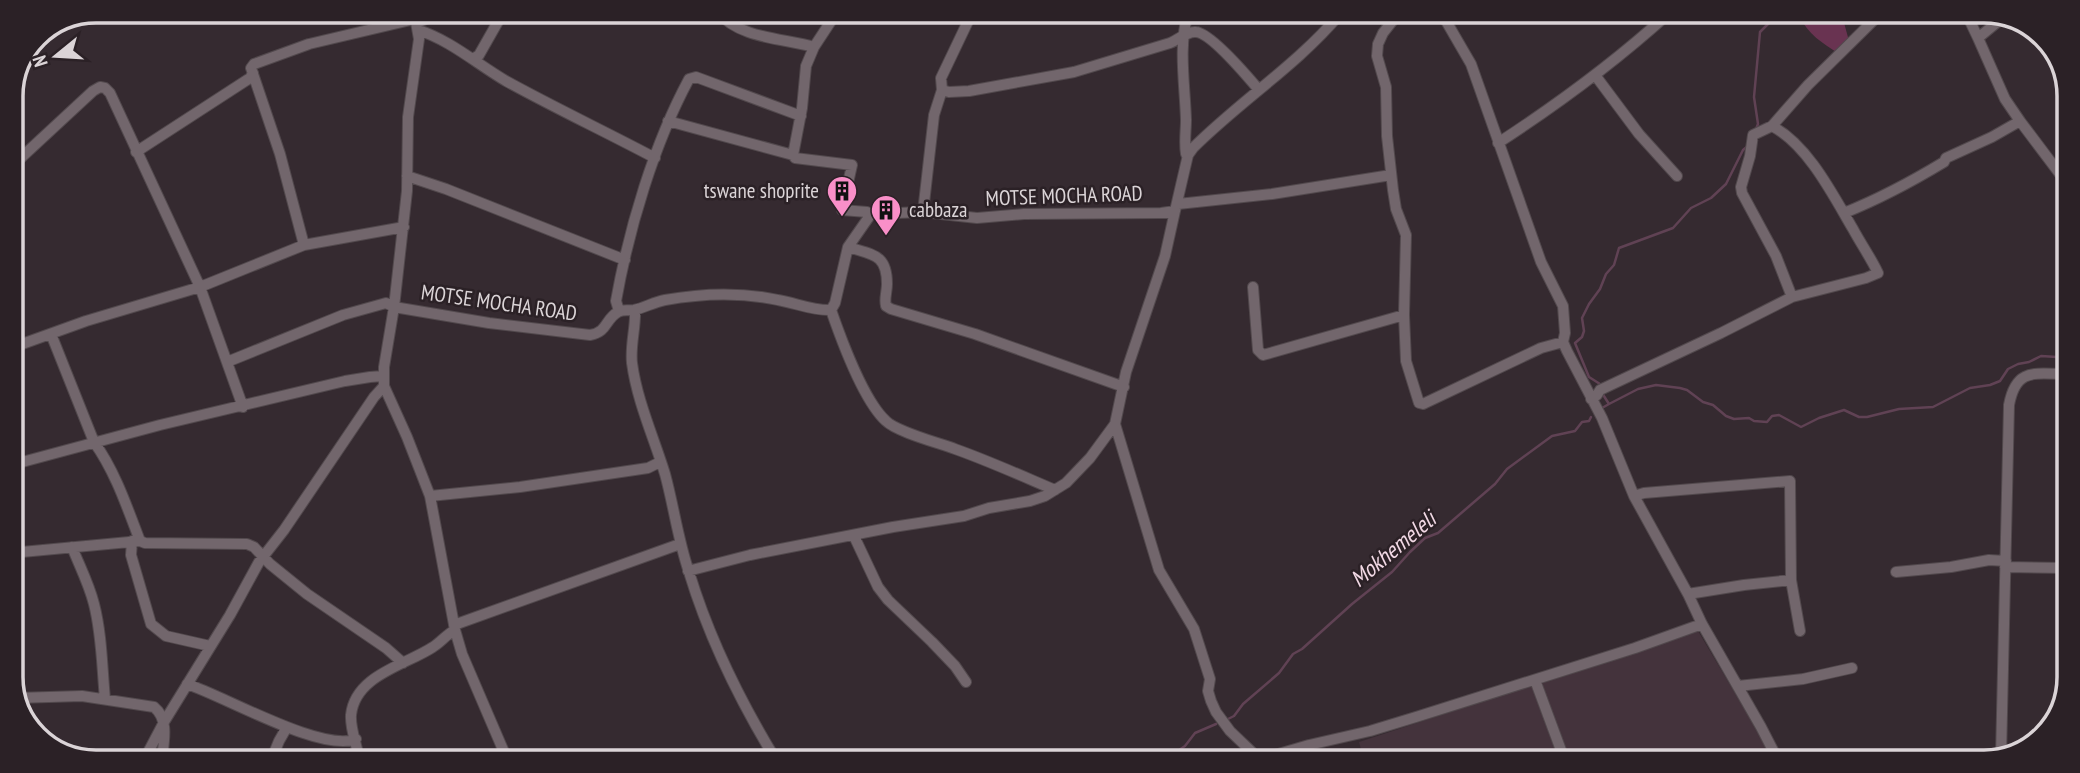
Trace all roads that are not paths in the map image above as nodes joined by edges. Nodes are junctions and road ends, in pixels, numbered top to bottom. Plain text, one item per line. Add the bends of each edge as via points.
1 (407, 23) edge
2 (416, 23) edge
3 (418, 23) edge
4 (498, 23) edge
5 (730, 23) edge
6 (830, 23) edge
7 (967, 23) edge
8 (1186, 23) edge
9 (1332, 23) edge
10 (1391, 23) edge
11 (1447, 23) edge
12 (1658, 23) edge
13 (1871, 23) edge
14 (1971, 23) edge
15 (1995, 24) edge
16 (1184, 35) junction
17 (1978, 38) junction
18 (814, 47) junction
19 (474, 59) junction
20 (253, 73) junction
21 (1595, 75) junction
22 (942, 90) junction
23 (1259, 90) junction
24 (801, 116) junction
25 (668, 121) junction
26 (2020, 121) junction
27 (1772, 126) junction
28 (1498, 143) junction
29 (136, 152) junction
30 (793, 155) junction
31 (1188, 155) junction
32 (23, 156) edge
33 (655, 158) junction
34 (2057, 170) edge
35 (1391, 175) junction
36 (407, 176) junction
37 (1677, 176) dead end
38 (1176, 207) junction
39 (923, 212) junction
40 (1844, 213) junction
41 (871, 214) junction
42 (404, 227) junction
43 (304, 245) junction
44 (848, 247) junction
45 (625, 260) junction
46 (200, 287) junction
47 (1253, 287) dead end
48 (1792, 297) junction
49 (394, 307) junction
50 (620, 310) junction
51 (635, 310) junction
52 (831, 310) junction
53 (1404, 315) junction
54 (51, 334) junction
55 (1563, 342) junction
56 (23, 344) edge
57 (227, 362) junction
58 (2057, 374) edge
59 (384, 381) junction
60 (1124, 387) junction
61 (1591, 399) junction
62 (243, 407) junction
63 (1115, 424) junction
64 (94, 442) junction
65 (23, 462) edge
66 (660, 463) junction
67 (1055, 490) junction
68 (430, 496) junction
69 (1634, 496) junction
70 (854, 536) junction
71 (136, 541) junction
72 (680, 544) junction
73 (72, 547) junction
74 (23, 552) edge
75 (264, 558) junction
76 (2006, 564) junction
77 (2057, 567) edge
78 (688, 571) junction
79 (1896, 572) dead end
80 (1791, 580) junction
81 (1688, 594) junction
82 (1702, 624) junction
83 (454, 627) junction
84 (1800, 631) dead end
85 (211, 646) junction
86 (403, 663) junction
87 (1852, 668) dead end
88 (1535, 680) junction
89 (966, 682) dead end
90 (187, 684) junction
91 (1738, 686) junction
92 (26, 698) edge
93 (105, 699) junction
94 (164, 722) junction
95 (287, 727) junction
96 (356, 739) junction
97 (2001, 748) edge
98 (149, 750) edge
99 (162, 750) edge
100 (275, 750) edge
101 (358, 750) edge
102 (503, 750) edge
103 (770, 750) edge
104 (1250, 750) edge
105 (1296, 750) edge
106 (1561, 750) edge
107 (1773, 750) edge

1 - 20 street via 309,44 254,64
2 - 36 street via 419,39 408,117
3 - 19 street
4 - 19 street
5 - 18 street
6 - 18 street
7 - 22 street via 941,78
8 - 16 street
9 - 23 street
10 - 35 street via 1378,44 1377,56 1386,87
11 - 28 street via 1471,64
12 - 21 street
13 - 27 street
14 - 17 street
15 - 17 street
16 - 22 street via 1074,72 969,91
16 - 23 street via 1196,32 1208,37
16 - 31 street
17 - 26 street
18 - 24 street via 806,66
19 - 33 street via 503,79
20 - 29 street
20 - 43 street
21 - 28 street
21 - 37 street
22 - 39 street via 934,115
23 - 31 street
24 - 25 street via 692,76
24 - 30 street
25 - 30 street
25 - 33 street
26 - 34 street
26 - 40 street
27 - 40 street via 1785,133 1817,170
27 - 48 street via 1753,135 1741,187
28 - 55 street via 1541,261 1563,306
29 - 32 street via 110,93 100,87
29 - 46 street
30 - 41 street via 852,165 842,210
31 - 38 street
33 - 45 street
35 - 38 street, MOTSE MOCHA ROAD
35 - 53 street via 1406,235
36 - 42 street
36 - 45 street
38 - 39 street, MOTSE MOCHA ROAD via 1161,213 977,218
38 - 60 street
39 - 41 street, MOTSE MOCHA ROAD
40 - 48 street via 1878,273
41 - 44 street
42 - 43 street
42 - 49 street
43 - 46 street
44 - 52 street
44 - 60 street via 882,261 887,276 885,302 891,309
45 - 50 street via 616,301
46 - 54 street
46 - 57 street
47 - 53 street via 1258,350 1263,355
48 - 61 street via 1600,390
49 - 50 street, MOTSE MOCHA ROAD via 590,335 604,329
49 - 57 street via 386,303 366,307
49 - 59 street, MOTSE MOCHA ROAD
50 - 51 street
51 - 52 street via 664,300 738,293
51 - 66 street via 632,363
52 - 67 street via 861,381 888,424
53 - 55 street via 1406,361 1421,404
54 - 56 street
54 - 64 street
55 - 61 street
57 - 62 street
58 - 76 street via 2021,377 2012,391
59 - 62 street via 370,377 345,381
59 - 68 street
59 - 75 street
60 - 63 street
61 - 69 street
62 - 64 street
63 - 67 street via 1077,472
63 - 104 street via 1159,570 1194,629 1210,679 1211,701 1230,731
64 - 65 street
64 - 71 street via 122,495
66 - 68 street via 532,486
66 - 72 street
67 - 70 street via 1030,501
68 - 83 street
69 - 80 street via 1790,481
69 - 81 street
70 - 78 street
70 - 89 street via 878,587
71 - 73 street
71 - 75 street via 247,544
71 - 85 street via 131,555 151,624 166,636
72 - 78 street
72 - 83 street
73 - 74 street
73 - 93 street via 94,604
75 - 85 street
75 - 86 street
76 - 77 street
76 - 79 street via 1989,560
76 - 97 street
78 - 103 street via 735,688
80 - 81 street
80 - 84 street
81 - 82 street
82 - 88 street
82 - 91 street
83 - 86 street via 432,648
83 - 102 street
85 - 90 street
86 - 96 street via 361,691 351,713
87 - 91 street
88 - 105 street
88 - 106 street
90 - 94 street
90 - 95 street
91 - 107 street
92 - 93 street
93 - 94 street via 154,707
94 - 98 street
94 - 99 street
95 - 96 street via 334,741
95 - 100 street
96 - 101 street

